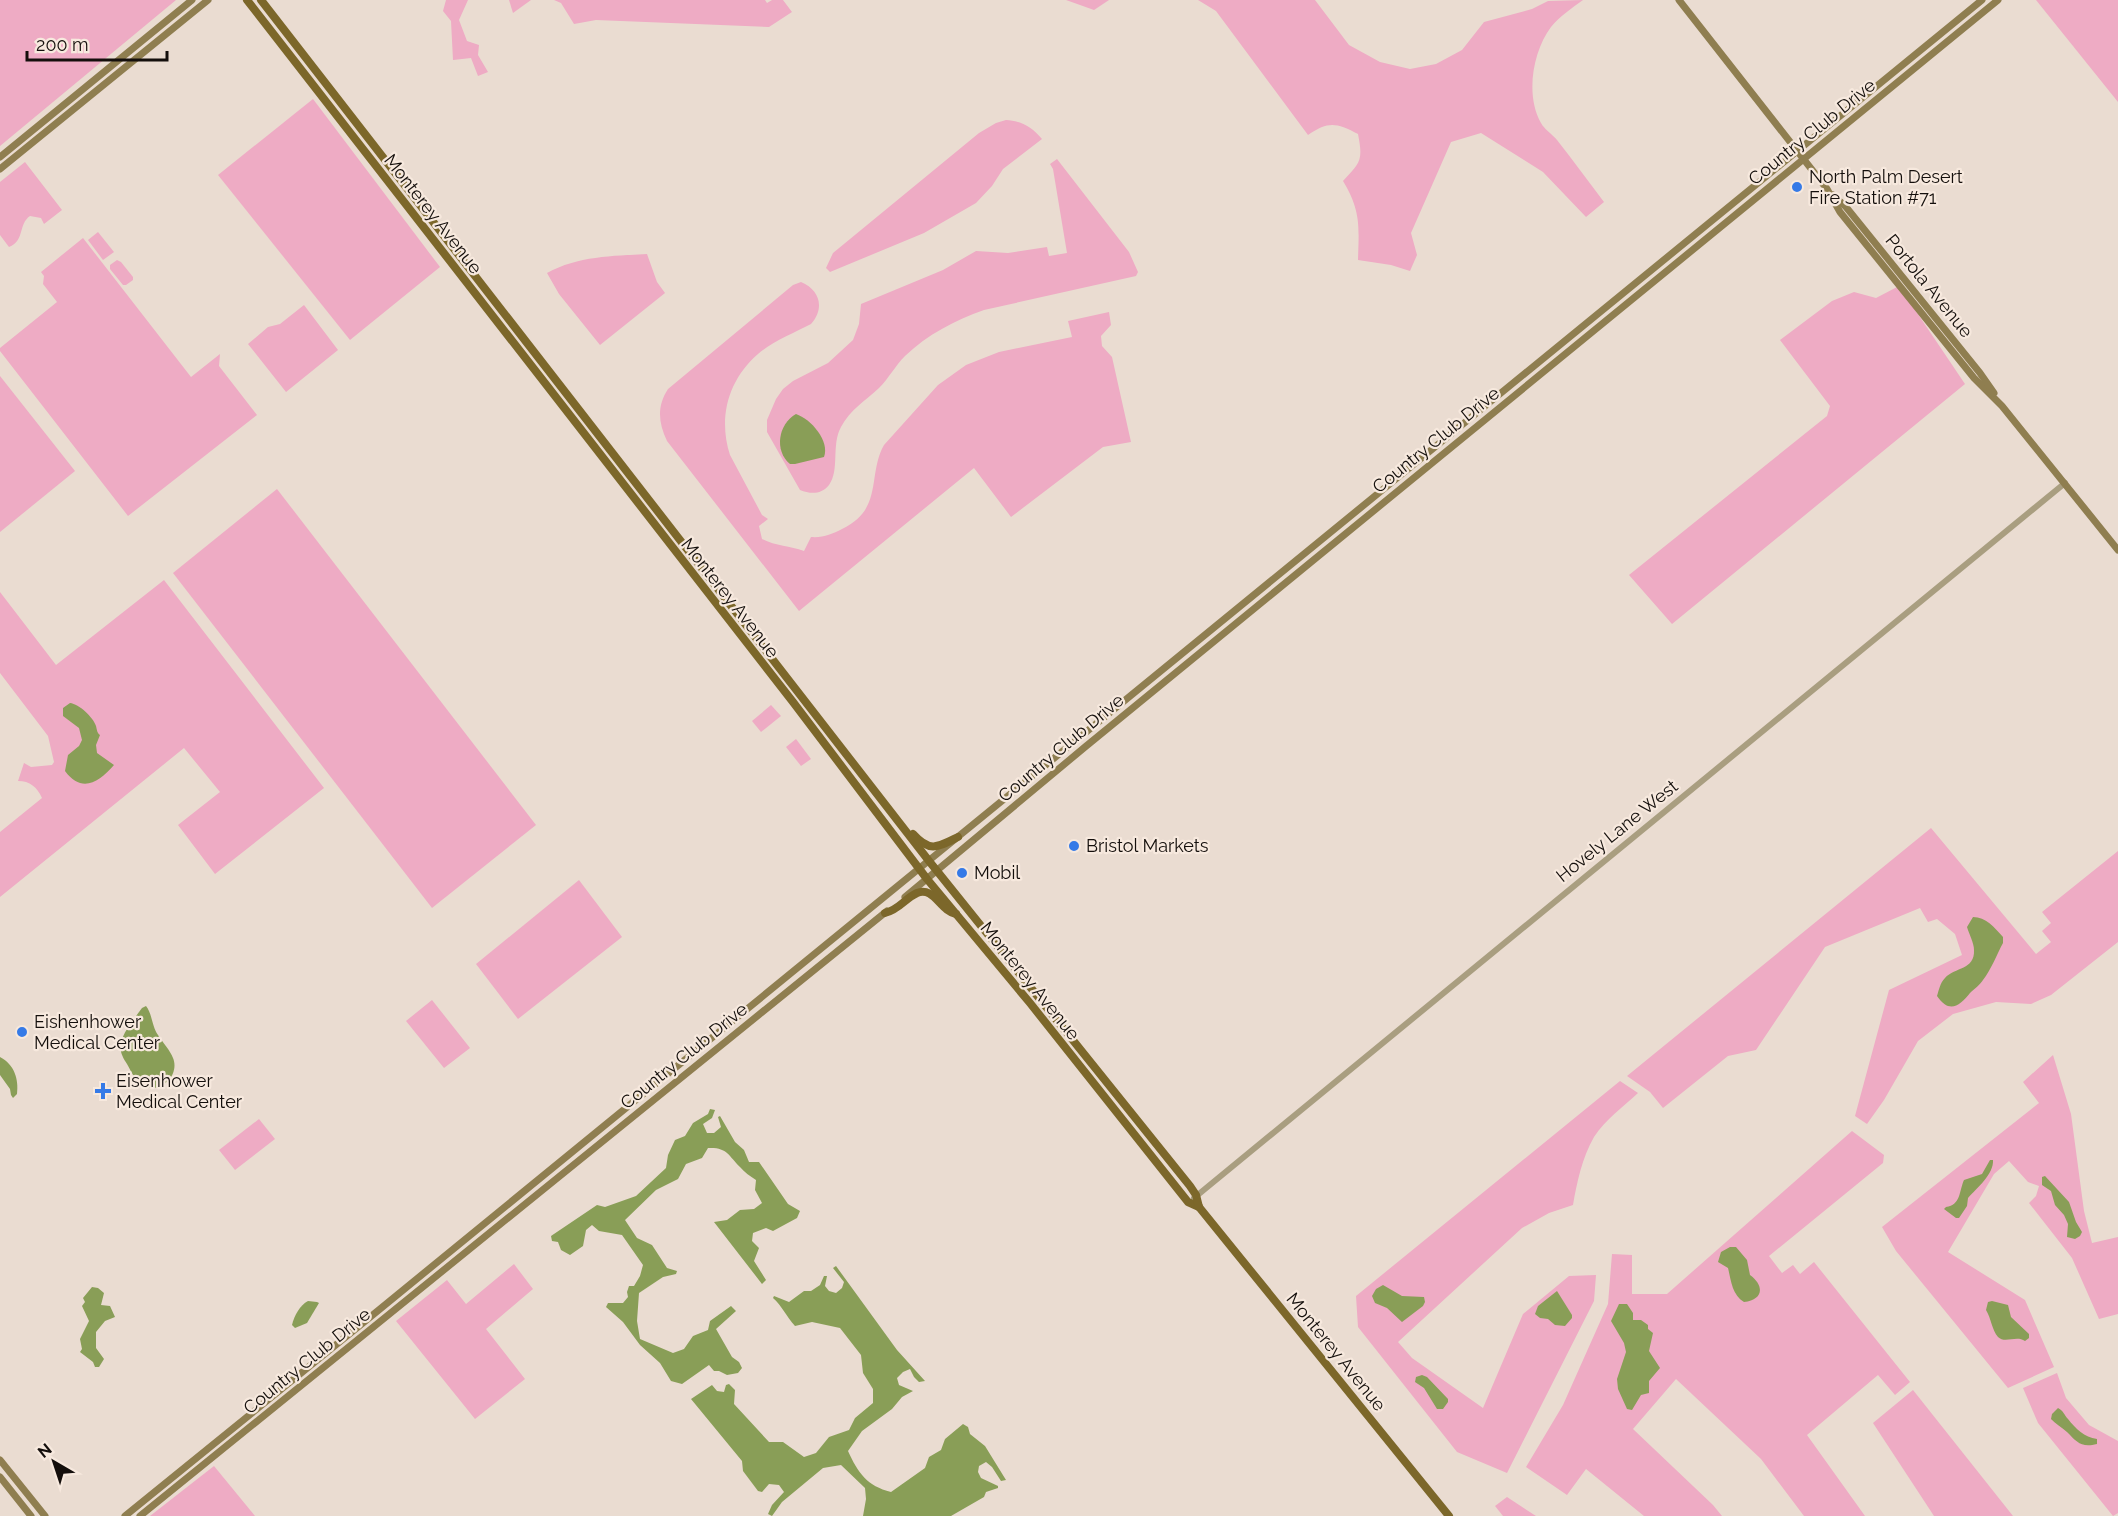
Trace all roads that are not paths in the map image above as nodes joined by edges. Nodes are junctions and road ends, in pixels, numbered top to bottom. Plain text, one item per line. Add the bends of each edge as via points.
1 (192, 0) edge
2 (208, 0) edge
3 (247, 0) edge
4 (261, 0) edge
5 (1679, 0) edge
6 (1982, 0) edge
7 (1998, 0) edge
8 (1797, 151) junction
9 (0, 157) edge
10 (1803, 159) junction
11 (0, 169) edge
12 (1758, 183) junction
13 (1827, 189) junction
14 (1744, 206) junction
15 (1900, 285) junction
16 (1929, 310) junction
17 (2002, 406) junction
18 (573, 421) junction
19 (606, 445) junction
20 (2065, 483) junction
21 (2118, 550) edge
22 (766, 669) junction
23 (800, 695) junction
24 (894, 816) junction
25 (958, 837) junction
26 (929, 861) junction
27 (919, 869) junction
28 (937, 871) junction
29 (927, 879) junction
30 (885, 913) junction
31 (956, 914) junction
32 (1196, 1195) junction
33 (1188, 1202) junction
34 (507, 1206) junction
35 (1199, 1207) junction
36 (493, 1231) junction
37 (0, 1460) edge
38 (193, 1461) junction
39 (0, 1477) edge
40 (173, 1489) junction
41 (31, 1516) edge
42 (45, 1516) edge
43 (125, 1516) edge
44 (140, 1516) edge
45 (1449, 1516) edge

1 - 9 main road
2 - 11 main road
3 - 18 main road, Monterey Avenue
4 - 19 main road, Monterey Avenue
5 - 8 main road, Portola Avenue
6 - 8 main road, Country Club Drive
7 - 10 main road, Country Club Drive
8 - 10 main road, Portola Avenue
8 - 12 main road, Country Club Drive
10 - 13 main road, Portola Avenue
10 - 14 main road, Country Club Drive
12 - 14 main road via 1760,188
12 - 25 main road, Country Club Drive
13 - 15 main road, Portola Avenue via 1840,212
13 - 16 main road, Portola Avenue
14 - 28 main road, Country Club Drive
15 - 16 main road
15 - 17 main road, Portola Avenue via 1974,378
16 - 17 main road, Portola Avenue
17 - 20 main road, Portola Avenue
18 - 19 main road via 586,424
18 - 22 main road, Monterey Avenue
19 - 23 main road, Monterey Avenue
20 - 21 main road, Portola Avenue
20 - 32 street, Hovely Lane West
22 - 23 main road via 778,676 791,693
22 - 27 main road, Monterey Avenue
23 - 24 main road, Monterey Avenue
24 - 25 main road via 929,847
24 - 26 main road, Monterey Avenue
25 - 26 main road, Country Club Drive
26 - 27 main road, Country Club Drive
26 - 28 main road, Monterey Avenue
27 - 29 main road, Monterey Avenue
27 - 34 main road, Country Club Drive
28 - 29 main road, Country Club Drive
28 - 32 main road, Monterey Avenue
29 - 30 main road, Country Club Drive
29 - 31 main road, Monterey Avenue
30 - 31 main road via 916,893 926,892 947,912
30 - 36 main road, Country Club Drive
31 - 33 main road, Monterey Avenue
32 - 33 street, Hovely Lane West
32 - 35 main road, Monterey Avenue
33 - 35 main road, Monterey Avenue
34 - 36 main road via 491,1223
34 - 38 main road, Country Club Drive
35 - 45 main road, Monterey Avenue
36 - 40 main road, Country Club Drive
37 - 42 main road
38 - 40 main road via 172,1484
38 - 43 main road, Country Club Drive
39 - 41 main road
40 - 44 main road, Country Club Drive

